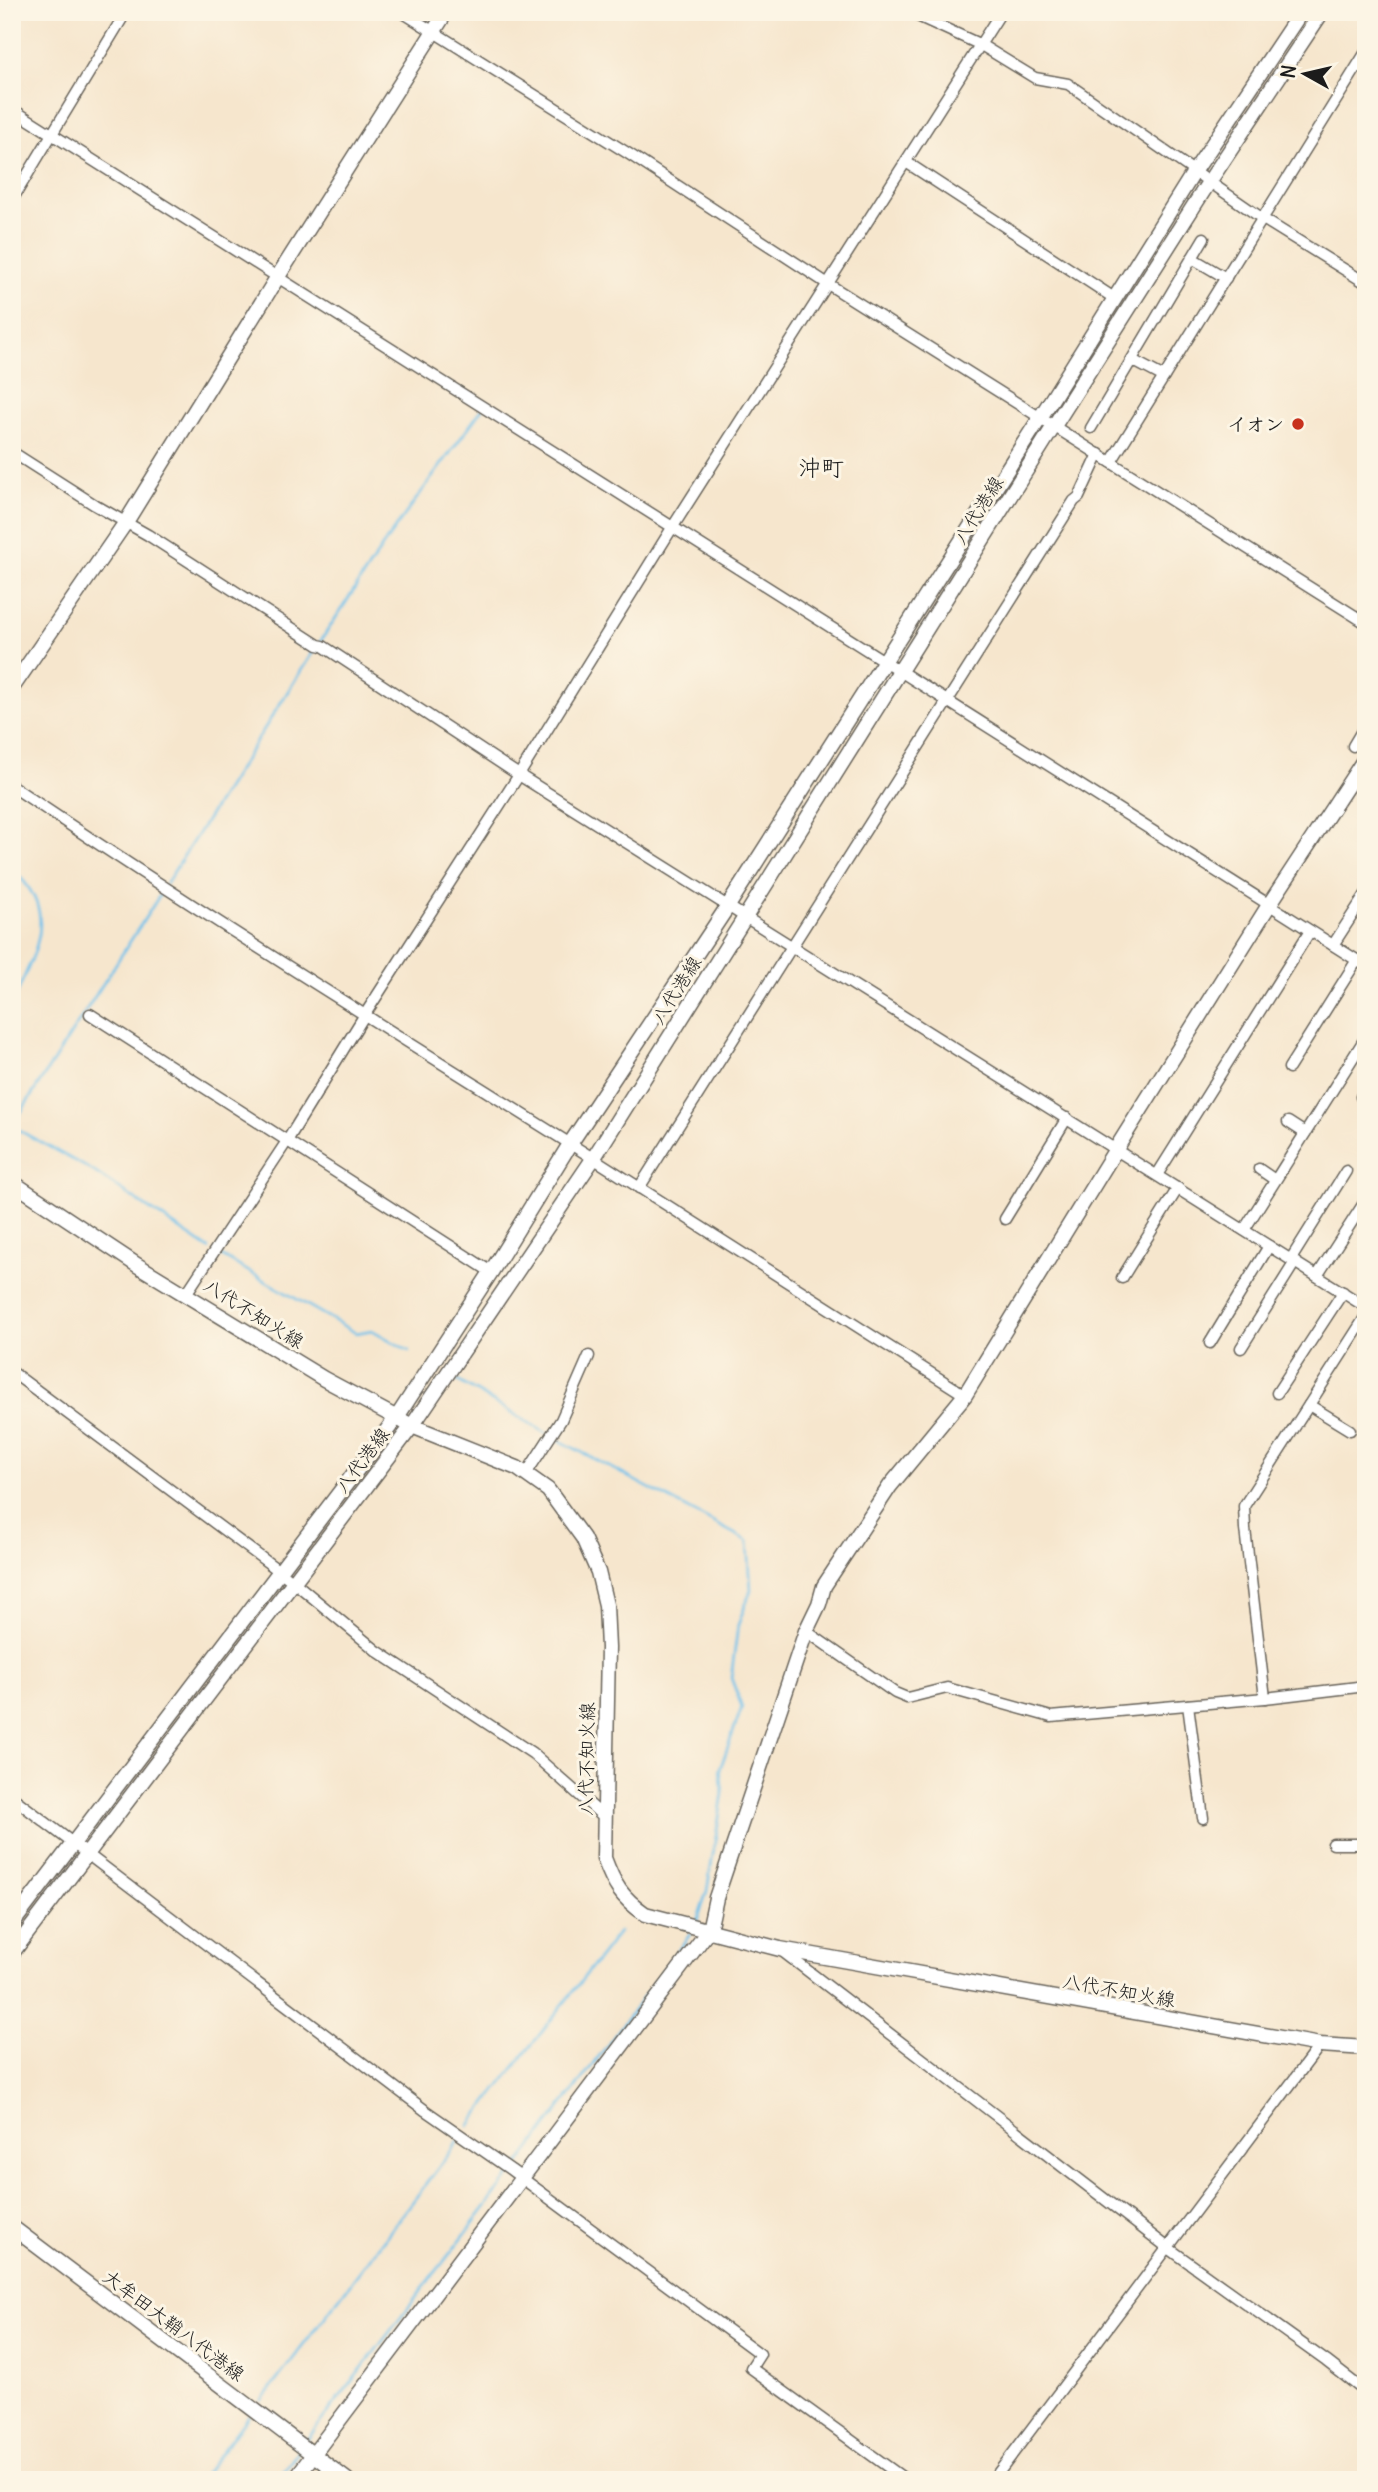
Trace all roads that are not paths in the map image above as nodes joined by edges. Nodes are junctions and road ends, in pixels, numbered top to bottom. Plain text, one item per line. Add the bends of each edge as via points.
1 (126, 12) edge
2 (402, 12) edge
3 (446, 12) edge
4 (909, 12) edge
5 (1001, 12) edge
6 (1301, 12) edge
7 (1322, 12) edge
8 (433, 33) junction
9 (981, 44) junction
10 (1366, 52) edge
11 (12, 109) edge
12 (54, 135) junction
13 (906, 162) junction
14 (1194, 172) junction
15 (1209, 183) junction
16 (12, 200) edge
17 (1263, 219) junction
18 (1204, 238) dead end
19 (1192, 258) junction
20 (277, 278) junction
21 (1226, 278) junction
22 (1366, 283) edge
23 (828, 284) junction
24 (1114, 298) junction
25 (1132, 360) junction
26 (1164, 377) junction
27 (1040, 418) junction
28 (1054, 426) junction
29 (1091, 429) dead end
30 (12, 452) edge
31 (1098, 454) junction
32 (1111, 462) junction
33 (126, 522) junction
34 (672, 528) junction
35 (1366, 622) edge
36 (883, 662) junction
37 (898, 671) junction
38 (12, 688) edge
39 (946, 702) junction
40 (1366, 724) edge
41 (1353, 746) dead end
42 (1366, 757) edge
43 (519, 775) junction
44 (12, 786) edge
45 (1366, 894) edge
46 (1269, 905) junction
47 (728, 906) junction
48 (744, 916) junction
49 (1310, 931) junction
50 (1333, 945) junction
51 (792, 946) junction
52 (1362, 963) edge
53 (90, 1014) dead end
54 (364, 1016) junction
55 (1366, 1037) edge
56 (1289, 1068) dead end
57 (1067, 1118) junction
58 (1288, 1122) dead end
59 (1305, 1133) junction
60 (287, 1141) junction
61 (570, 1144) junction
62 (1116, 1149) junction
63 (593, 1159) junction
64 (1259, 1168) dead end
65 (1346, 1171) dead end
66 (1157, 1175) junction
67 (1275, 1180) junction
68 (12, 1182) edge
69 (639, 1188) junction
70 (1178, 1188) junction
71 (1366, 1200) edge
72 (1004, 1219) dead end
73 (1244, 1230) junction
74 (1269, 1246) junction
75 (1293, 1261) junction
76 (491, 1272) junction
77 (1317, 1276) junction
78 (1122, 1278) dead end
79 (1343, 1292) junction
80 (186, 1294) junction
81 (1366, 1307) edge
82 (1366, 1316) edge
83 (1210, 1343) dead end
84 (1241, 1348) dead end
85 (589, 1356) dead end
86 (12, 1372) edge
87 (1277, 1393) dead end
88 (965, 1395) junction
89 (1308, 1405) junction
90 (397, 1417) junction
91 (412, 1426) junction
92 (1350, 1430) dead end
93 (526, 1474) junction
94 (279, 1571) junction
95 (294, 1583) junction
96 (806, 1631) junction
97 (1366, 1686) edge
98 (1265, 1698) junction
99 (1188, 1705) junction
100 (12, 1797) edge
101 (604, 1816) junction
102 (1203, 1818) dead end
103 (73, 1843) junction
104 (1333, 1844) dead end
105 (1366, 1844) edge
106 (87, 1854) junction
107 (12, 1924) edge
108 (703, 1929) junction
109 (780, 1949) junction
110 (12, 1952) edge
111 (1320, 2045) junction
112 (1366, 2048) edge
113 (517, 2174) junction
114 (12, 2227) edge
115 (1167, 2246) junction
116 (1366, 2392) edge
117 (313, 2455) junction
118 (293, 2480) edge
119 (347, 2480) edge
120 (906, 2480) edge
121 (993, 2480) edge

1 - 12 street
2 - 8 street
3 - 8 main road
4 - 9 street
5 - 9 street
6 - 14 main road, 八代港線
7 - 15 main road, 八代港線
8 - 20 main road
8 - 23 street
9 - 13 street
9 - 14 street via 1035,78 1068,84
10 - 17 street
11 - 12 street
12 - 16 street
12 - 20 street
13 - 23 street
13 - 24 street
14 - 15 street
14 - 24 main road, 八代港線
15 - 17 street
15 - 28 main road, 八代港線
17 - 21 street
17 - 22 street
18 - 19 street
19 - 21 street
19 - 25 street
20 - 33 main road
20 - 34 street
21 - 26 street
23 - 27 street
23 - 34 street
24 - 27 main road, 八代港線
25 - 26 street
25 - 29 street
26 - 32 street
27 - 28 street
27 - 36 main road, 八代港線
28 - 31 street
28 - 37 main road, 八代港線
30 - 33 street
31 - 32 street
31 - 39 street via 1079,497
32 - 35 street
33 - 38 main road
33 - 43 street
34 - 36 street
34 - 43 street
36 - 37 street
36 - 47 main road, 八代港線
37 - 39 street
37 - 48 main road, 八代港線
39 - 46 street
39 - 51 street
40 - 41 street
42 - 46 main road
43 - 47 street
43 - 54 street
44 - 54 street
45 - 50 street
46 - 49 street
46 - 62 main road
47 - 48 street
47 - 61 main road, 八代港線
48 - 51 street
48 - 63 main road, 八代港線
49 - 50 street
49 - 66 street
50 - 52 street
51 - 57 street
51 - 69 street
52 - 56 street
53 - 60 street
54 - 60 street
54 - 61 street
55 - 59 street
57 - 62 street
57 - 72 street
58 - 59 street
59 - 67 street
60 - 76 street
60 - 80 street
61 - 63 street
61 - 76 main road, 八代港線
62 - 66 street
62 - 88 main road
63 - 69 street
63 - 91 main road, 八代港線
64 - 67 street
65 - 75 street
66 - 70 street
67 - 73 street
68 - 80 main road, 八代不知火線
69 - 88 street
70 - 73 street
70 - 78 street
71 - 77 street
73 - 74 street
74 - 75 street
74 - 83 street
75 - 77 street
75 - 84 street
76 - 90 main road, 八代港線
77 - 79 street
79 - 81 street
79 - 87 street
80 - 90 main road, 八代不知火線 via 324,1379
82 - 89 street
85 - 93 street via 561,1420
86 - 94 street
88 - 96 main road via 890,1486 824,1586
89 - 92 street
89 - 98 street via 1244,1506
90 - 91 main road, 八代不知火線
90 - 94 main road, 八代港線
91 - 93 main road, 八代不知火線
91 - 95 main road, 八代港線
93 - 101 main road, 八代不知火線 via 548,1490 583,1538 606,1605
94 - 95 street
94 - 103 main road, 八代港線
95 - 101 street via 377,1651 532,1753
95 - 106 main road, 八代港線
96 - 99 street via 907,1698 947,1688 1051,1717
96 - 108 main road
97 - 98 street
98 - 99 street
99 - 102 street
100 - 103 street
101 - 108 main road, 八代不知火線 via 604,1858 612,1881 626,1900 645,1914
103 - 106 street
103 - 107 main road, 八代港線
104 - 105 street
106 - 110 main road, 八代港線
106 - 113 street via 426,2111
108 - 109 main road, 八代不知火線
108 - 113 main road
109 - 111 main road, 八代不知火線
109 - 115 street
111 - 112 main road, 八代不知火線
111 - 115 street
113 - 117 main road
113 - 120 street via 760,2354 751,2368
114 - 117 main road, 大牟田大鞘八代港線
115 - 116 street
115 - 121 street
117 - 118 main road
117 - 119 main road, 大牟田大鞘八代港線

